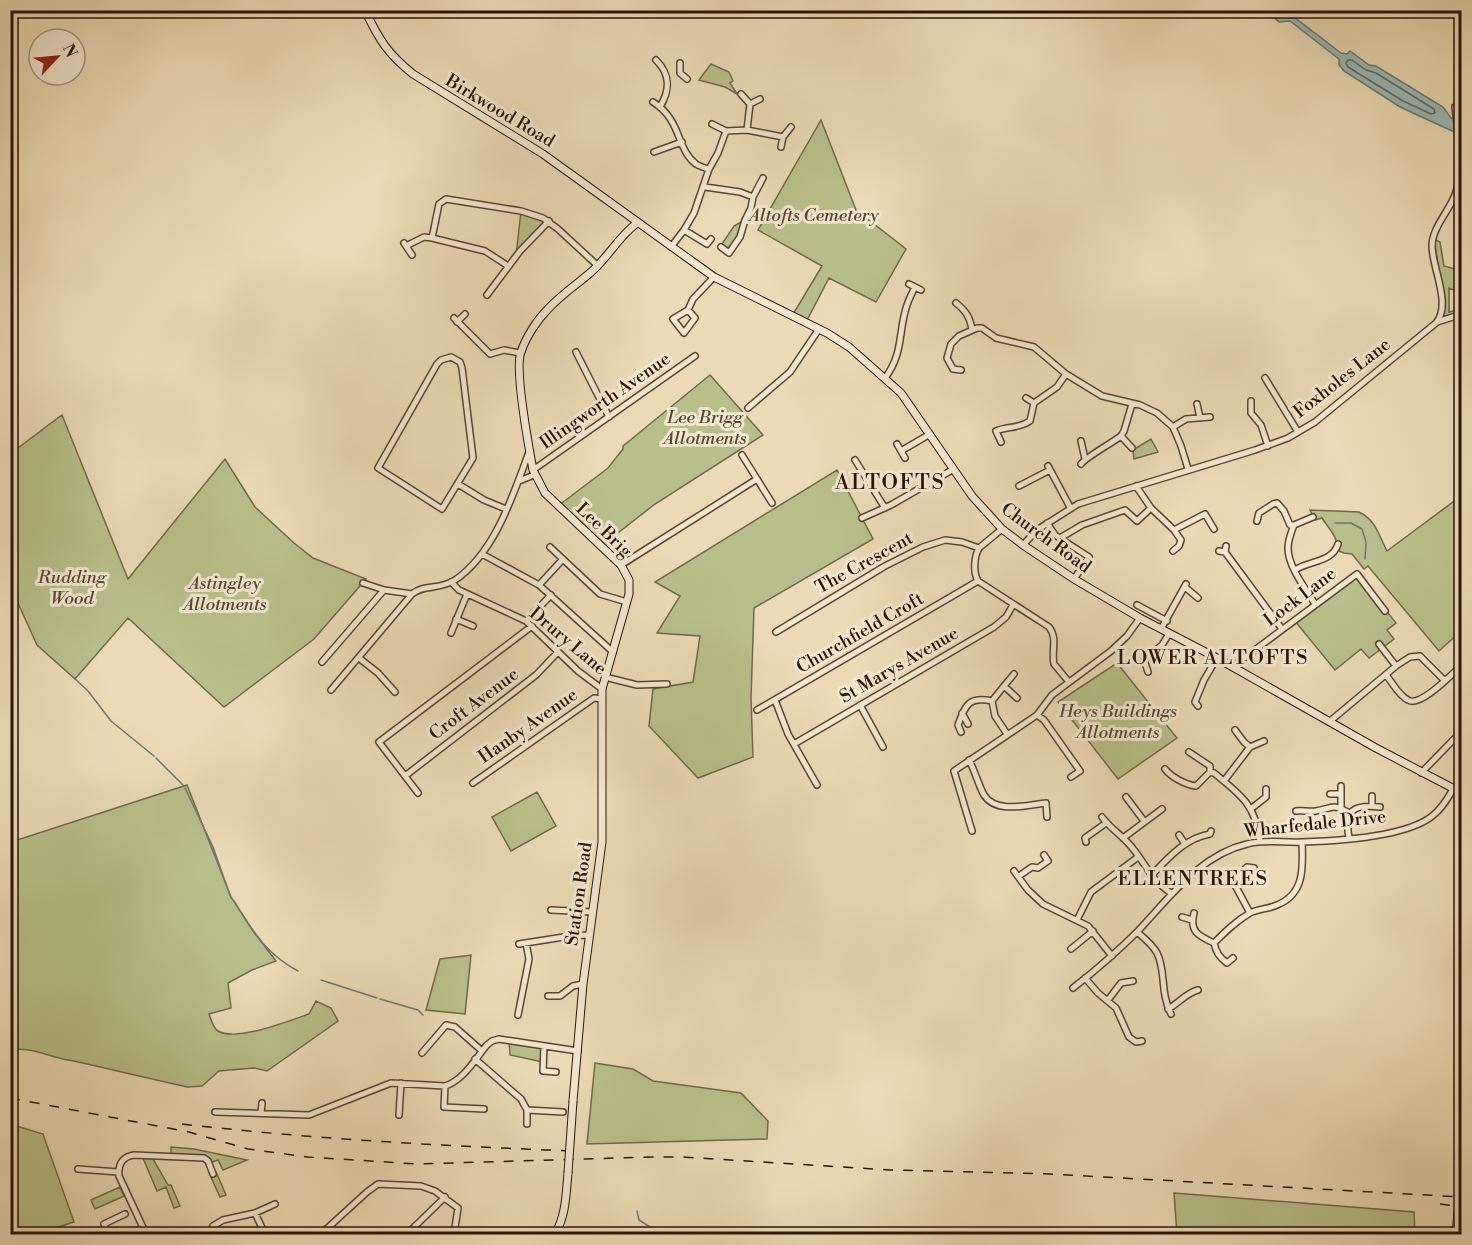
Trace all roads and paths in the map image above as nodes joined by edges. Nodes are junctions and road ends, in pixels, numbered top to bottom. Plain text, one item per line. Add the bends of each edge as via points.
1 (365, 10) edge
2 (656, 60) dead end
3 (681, 63) dead end
4 (680, 73) junction
5 (668, 78) junction
6 (687, 79) dead end
7 (741, 94) dead end
8 (760, 99) dead end
9 (653, 102) dead end
10 (750, 104) junction
11 (660, 106) junction
12 (1455, 107) dead end
13 (711, 124) dead end
14 (791, 127) dead end
15 (747, 130) junction
16 (726, 131) junction
17 (783, 137) junction
18 (682, 142) junction
19 (781, 147) dead end
20 (663, 149) junction
21 (654, 152) dead end
22 (666, 157) dead end
23 (709, 169) junction
24 (763, 178) dead end
25 (705, 187) junction
26 (753, 197) junction
27 (549, 222) junction
28 (637, 223) junction
29 (684, 230) junction
30 (432, 238) junction
31 (711, 239) dead end
32 (670, 247) junction
33 (721, 247) dead end
34 (412, 255) dead end
35 (508, 266) junction
36 (598, 266) junction
37 (714, 277) junction
38 (915, 287) dead end
39 (485, 297) dead end
40 (960, 304) dead end
41 (688, 310) dead end
42 (465, 314) dead end
43 (1461, 314) edge
44 (1436, 323) junction
45 (819, 329) junction
46 (972, 330) junction
47 (520, 353) junction
48 (576, 355) dead end
49 (695, 356) dead end
50 (961, 370) dead end
51 (1066, 374) junction
52 (885, 378) junction
53 (1265, 378) dead end
54 (1026, 398) dead end
55 (1251, 401) dead end
56 (1034, 403) junction
57 (1131, 404) junction
58 (1197, 404) dead end
59 (748, 408) dead end
60 (1241, 408) dead end
61 (1250, 409) junction
62 (609, 417) junction
63 (1210, 417) dead end
64 (1200, 418) junction
65 (1173, 427) junction
66 (1298, 432) junction
67 (930, 434) junction
68 (1121, 436) junction
69 (1080, 441) dead end
70 (1001, 442) dead end
71 (897, 444) dead end
72 (1268, 446) junction
73 (1131, 448) dead end
74 (530, 450) junction
75 (902, 451) junction
76 (742, 455) dead end
77 (905, 458) dead end
78 (855, 460) dead end
79 (1188, 469) junction
80 (952, 470) junction
81 (533, 473) junction
82 (757, 479) junction
83 (518, 482) junction
84 (458, 484) junction
85 (1019, 486) dead end
86 (1136, 486) junction
87 (772, 503) dead end
88 (1070, 507) junction
89 (885, 508) junction
90 (1152, 508) junction
91 (506, 509) junction
92 (1252, 509) dead end
93 (1259, 513) junction
94 (862, 518) dead end
95 (1312, 519) dead end
96 (1257, 521) dead end
97 (1047, 523) junction
98 (1294, 525) junction
99 (1002, 529) junction
100 (1174, 530) junction
101 (1214, 530) dead end
102 (1060, 538) junction
103 (1023, 545) junction
104 (550, 547) dead end
105 (979, 548) junction
106 (1223, 550) dead end
107 (1173, 551) dead end
108 (483, 554) junction
109 (1344, 554) dead end
110 (562, 559) junction
111 (621, 565) junction
112 (1295, 570) junction
113 (1074, 579) junction
114 (978, 581) junction
115 (451, 582) junction
116 (363, 583) dead end
117 (538, 585) junction
118 (384, 590) junction
119 (412, 594) junction
120 (467, 594) junction
121 (551, 595) junction
122 (1198, 598) dead end
123 (627, 602) junction
124 (1315, 604) junction
125 (1013, 605) junction
126 (1137, 605) dead end
127 (1385, 611) dead end
128 (1140, 618) junction
129 (456, 619) junction
130 (526, 621) junction
131 (1167, 621) junction
132 (473, 626) dead end
133 (532, 626) junction
134 (1282, 629) junction
135 (1161, 630) junction
136 (776, 632) dead end
137 (451, 633) dead end
138 (1169, 634) junction
139 (1379, 644) dead end
140 (558, 652) junction
141 (612, 652) junction
142 (359, 658) junction
143 (1217, 658) junction
144 (322, 662) dead end
145 (1461, 665) edge
146 (1396, 666) junction
147 (1232, 667) junction
148 (1148, 672) dead end
149 (1014, 674) dead end
150 (1386, 675) junction
151 (605, 677) junction
152 (1444, 681) junction
153 (1069, 682) junction
154 (667, 684) dead end
155 (1004, 686) junction
156 (602, 689) junction
157 (332, 690) dead end
158 (395, 692) dead end
159 (1017, 698) dead end
160 (602, 699) junction
161 (775, 700) junction
162 (992, 701) junction
163 (1194, 702) dead end
164 (860, 705) junction
165 (757, 710) dead end
166 (962, 713) junction
167 (1037, 715) junction
168 (1329, 722) junction
169 (968, 724) dead end
170 (1235, 730) dead end
171 (1461, 731) edge
172 (961, 732) dead end
173 (1006, 734) junction
174 (1264, 741) dead end
175 (794, 744) junction
176 (884, 747) dead end
177 (1250, 747) junction
178 (1189, 752) dead end
179 (969, 760) junction
180 (1165, 769) dead end
181 (1210, 772) junction
182 (1421, 773) junction
183 (405, 776) junction
184 (1170, 776) junction
185 (1071, 777) dead end
186 (1162, 781) dead end
187 (1224, 781) junction
188 (473, 783) dead end
189 (817, 785) dead end
190 (1341, 786) dead end
191 (1453, 789) junction
192 (1268, 792) dead end
193 (418, 793) dead end
194 (1461, 793) edge
195 (1330, 794) dead end
196 (1341, 794) junction
197 (1372, 796) dead end
198 (1126, 797) dead end
199 (1305, 801) dead end
200 (1372, 806) junction
201 (1341, 807) junction
202 (1380, 807) dead end
203 (1252, 808) junction
204 (1162, 809) dead end
205 (1305, 810) junction
206 (1296, 811) dead end
207 (1349, 813) junction
208 (1047, 817) dead end
209 (1102, 817) dead end
210 (1144, 821) junction
211 (1106, 823) junction
212 (972, 831) dead end
213 (1079, 831) dead end
214 (1211, 834) dead end
215 (1179, 835) dead end
216 (1123, 838) junction
217 (1349, 838) junction
218 (1260, 842) junction
219 (1302, 842) junction
220 (1185, 844) junction
221 (1044, 855) dead end
222 (1138, 857) junction
223 (1251, 865) dead end
224 (1151, 876) junction
225 (1234, 880) junction
226 (1226, 881) dead end
227 (1172, 894) junction
228 (551, 910) dead end
229 (592, 912) junction
230 (1250, 913) junction
231 (1182, 917) dead end
232 (1077, 920) junction
233 (1093, 931) junction
234 (1137, 932) junction
235 (589, 935) junction
236 (1214, 943) junction
237 (1071, 949) dead end
238 (1112, 956) junction
239 (1233, 958) dead end
240 (1085, 978) junction
241 (1133, 981) dead end
242 (583, 984) junction
243 (1073, 988) dead end
244 (1198, 990) dead end
245 (552, 994) dead end
246 (1108, 1000) junction
247 (518, 1015) dead end
248 (1138, 1043) dead end
249 (544, 1046) junction
250 (578, 1050) junction
251 (482, 1051) junction
252 (422, 1053) dead end
253 (475, 1059) junction
254 (556, 1072) dead end
255 (400, 1083) junction
256 (445, 1086) junction
257 (262, 1103) dead end
258 (484, 1109) dead end
259 (527, 1110) junction
260 (214, 1112) dead end
261 (563, 1112) dead end
262 (261, 1113) junction
263 (399, 1115) dead end
264 (527, 1124) dead end
265 (78, 1169) dead end
266 (118, 1172) junction
267 (213, 1173) dead end
268 (1461, 1181) edge
269 (365, 1185) dead end
270 (367, 1192) junction
271 (445, 1197) junction
272 (275, 1204) dead end
273 (125, 1214) dead end
274 (255, 1214) junction
275 (213, 1226) dead end
276 (415, 1226) junction
277 (143, 1228) junction
278 (109, 1234) edge
279 (128, 1234) edge
280 (146, 1234) edge
281 (265, 1234) edge
282 (321, 1234) edge
283 (407, 1234) edge
284 (424, 1234) edge
285 (454, 1234) edge
286 (555, 1234) edge
287 (1456, 1234) edge

1 - 28 street, Birkwood Road via 394,59 413,74 543,154
2 - 5 street
3 - 4 street
4 - 5 street
4 - 6 street
5 - 11 street
7 - 10 street
8 - 10 street
9 - 11 street
10 - 15 street
11 - 18 street via 675,124
12 - 44 street via 1457,188 1432,243 1442,302 1442,314
13 - 16 street
14 - 17 street
15 - 16 street
15 - 17 street
16 - 23 street
17 - 19 street
18 - 20 street
18 - 23 street via 696,164
20 - 21 street
20 - 22 street
23 - 25 street
24 - 26 street
25 - 26 street
25 - 29 street
26 - 33 street via 740,237 729,253
27 - 30 street via 530,213 446,199 439,204
27 - 35 street
27 - 36 street
28 - 32 street, Church Road
28 - 36 street via 620,237
29 - 31 street via 707,244
29 - 32 street
30 - 34 street via 405,244
30 - 35 street via 485,251
32 - 37 street, Church Road
35 - 39 street
36 - 47 street via 546,310
37 - 41 street
37 - 45 street, Church Road
38 - 52 street via 906,305 899,351
40 - 46 street via 971,320
42 - 47 street via 456,320 490,354 504,350
43 - 44 street, Foxholes Lane
44 - 66 street, Foxholes Lane
45 - 52 street, Church Road via 849,347
45 - 59 street via 790,372
46 - 50 street via 951,344 948,358 952,371
46 - 51 street via 982,328 996,338 1034,347
47 - 74 street
48 - 62 street
49 - 62 street, Illingworth Avenue
51 - 56 street via 1057,387
51 - 57 street via 1102,396
52 - 67 street, Church Road via 906,399
53 - 66 street
54 - 56 street
55 - 61 street
56 - 70 street via 1032,417 1026,424 996,431
57 - 65 street via 1148,408
57 - 68 street
58 - 64 street
60 - 61 street
61 - 72 street
62 - 81 street, Illingworth Avenue
63 - 64 street
64 - 65 street via 1181,421
65 - 79 street
66 - 72 street, Foxholes Lane
67 - 75 street
67 - 80 street, Church Road
68 - 69 street via 1083,462
68 - 73 street
71 - 75 street
72 - 79 street, Foxholes Lane
74 - 81 street
74 - 83 street
75 - 77 street
76 - 82 street
78 - 89 street
79 - 86 street, Foxholes Lane
80 - 89 street
80 - 99 street, Church Road
81 - 83 street, Illingworth Avenue
81 - 111 street, Lee Brig via 545,493
82 - 87 street
82 - 111 street
83 - 91 street
84 - 84 street via 473,458 473,449 462,368 451,357 437,364 378,468 439,508 446,505
84 - 91 street
85 - 88 street via 1049,468
86 - 88 street, Foxholes Lane
86 - 90 street
88 - 97 street, Foxholes Lane
89 - 94 street
90 - 100 street
90 - 102 street via 1137,521 1125,510 1082,525
91 - 108 street
92 - 93 street
93 - 96 street
93 - 98 street via 1278,500 1290,525
95 - 98 street
97 - 102 street
97 - 103 street, Foxholes Lane
98 - 112 street via 1288,553
99 - 103 street, Church Road
99 - 105 street
100 - 101 street via 1205,514
100 - 107 street via 1181,543
102 - 113 street via 1089,557
103 - 113 street, Church Road
104 - 110 street
105 - 114 street via 975,567
105 - 136 street, The Crescent via 945,540 923,547
106 - 134 street
108 - 115 street
108 - 117 street
109 - 112 street via 1337,547 1328,557
110 - 117 street
110 - 123 street via 600,594
111 - 123 street, Lee Brig via 629,579
112 - 124 street
113 - 128 street, Church Road
114 - 125 street
114 - 161 street, Churchfield Croft
115 - 119 street
115 - 120 street, Drury Lane
116 - 118 street
117 - 121 street
118 - 119 street
118 - 144 street
119 - 142 street
120 - 129 street
120 - 130 street, Drury Lane
121 - 130 street
121 - 141 street
122 - 131 street via 1185,585
123 - 141 street, Lee Brig
124 - 127 street, Lock Lane via 1357,574
124 - 134 street, Lock Lane
125 - 153 street via 1053,632 1053,664
125 - 164 street, St Marys Avenue via 994,627
126 - 131 street
128 - 135 street, Church Road
128 - 153 street via 1111,651
129 - 132 street
129 - 137 street
130 - 133 street, Drury Lane
131 - 135 street
133 - 140 street, Drury Lane
133 - 183 street via 379,742
134 - 147 street, Lock Lane
135 - 138 street, Church Road
138 - 143 street, Church Road
138 - 148 street via 1144,660
139 - 146 street
140 - 156 street, Drury Lane
140 - 183 street, Croft Avenue via 536,675
141 - 151 street, Lee Brig
142 - 157 street
142 - 158 street
143 - 147 street, Church Road
143 - 163 street
145 - 152 street
146 - 150 street
146 - 152 street via 1420,656
147 - 168 street, Church Road
149 - 155 street
150 - 152 street via 1408,701 1414,702
150 - 168 street
151 - 154 street via 637,686
151 - 156 street, Lee Brig
153 - 167 street via 1046,700
155 - 159 street
155 - 162 street
156 - 160 street, Station Road
160 - 188 street, Hanby Avenue via 594,698
160 - 229 street, Station Road via 602,842
161 - 165 street, Churchfield Croft
161 - 175 street
162 - 166 street via 973,701
162 - 173 street via 993,713
164 - 175 street, St Marys Avenue
164 - 176 street
166 - 169 street
166 - 172 street via 958,725
167 - 173 street
167 - 185 street via 1080,771
168 - 182 street, Church Road
170 - 177 street
171 - 182 street
173 - 179 street
174 - 177 street
175 - 189 street
177 - 187 street
178 - 181 street via 1210,766
179 - 208 street via 983,793 994,804 1008,807 1046,803
179 - 212 street via 954,771
180 - 184 street
181 - 184 street via 1196,786
181 - 187 street
182 - 191 street, Church Road
183 - 193 street
184 - 186 street
187 - 203 street
190 - 196 street
191 - 194 street, Church Road
191 - 217 street, Wharfedale Drive via 1444,805 1420,824
192 - 203 street
195 - 196 street
196 - 201 street
197 - 200 street
198 - 210 street
199 - 205 street
200 - 202 street
200 - 207 street
201 - 205 street
201 - 207 street
203 - 218 street
204 - 210 street
205 - 206 street
207 - 217 street
209 - 211 street
210 - 216 street
211 - 213 street via 1086,840
211 - 216 street
214 - 220 street
215 - 220 street
216 - 222 street
217 - 219 street, Wharfedale Drive
218 - 219 street, Wharfedale Drive
218 - 227 street, Wharfedale Drive via 1213,858
219 - 230 street via 1302,873 1296,891 1286,901
220 - 224 street
221 - 232 street via 1048,861 1038,868 1017,873 1043,904
222 - 224 street
222 - 232 street via 1091,892
223 - 225 street
224 - 227 street
225 - 226 street
225 - 230 street
227 - 234 street, Wharfedale Drive
228 - 229 street
229 - 235 street, Station Road
230 - 236 street
231 - 236 street via 1193,917 1192,927 1198,936
232 - 233 street
233 - 237 street
233 - 238 street
234 - 238 street, Wharfedale Drive
234 - 244 street via 1158,954 1163,993 1170,1011
235 - 242 street, Station Road
235 - 247 street via 523,943 529,959
236 - 239 street via 1223,961 1227,963
238 - 240 street, Wharfedale Drive
240 - 243 street, Wharfedale Drive
240 - 246 street
241 - 246 street via 1121,984
242 - 245 street via 560,996
242 - 250 street, Station Road
246 - 248 street via 1120,1013 1129,1037
249 - 250 street
249 - 251 street via 499,1040
249 - 254 street via 543,1071
250 - 286 street, Station Road, bridge via 564,1211
251 - 252 street via 455,1027 446,1025
251 - 253 street
253 - 256 street via 452,1084
253 - 259 street via 521,1099
255 - 256 street
255 - 262 street via 309,1114
255 - 263 street
256 - 258 street via 444,1107
257 - 262 street
259 - 261 street
259 - 264 street
260 - 262 street
265 - 266 street
266 - 267 street via 120,1162 134,1155 204,1158
266 - 277 street
268 - 287 highway
269 - 270 street
270 - 271 street via 378,1184 421,1186
270 - 282 street
271 - 276 street
271 - 285 street via 458,1208
272 - 274 street
273 - 278 street via 104,1224
274 - 275 street via 223,1220
274 - 281 street
276 - 283 street
276 - 284 street
277 - 279 street
277 - 280 street

